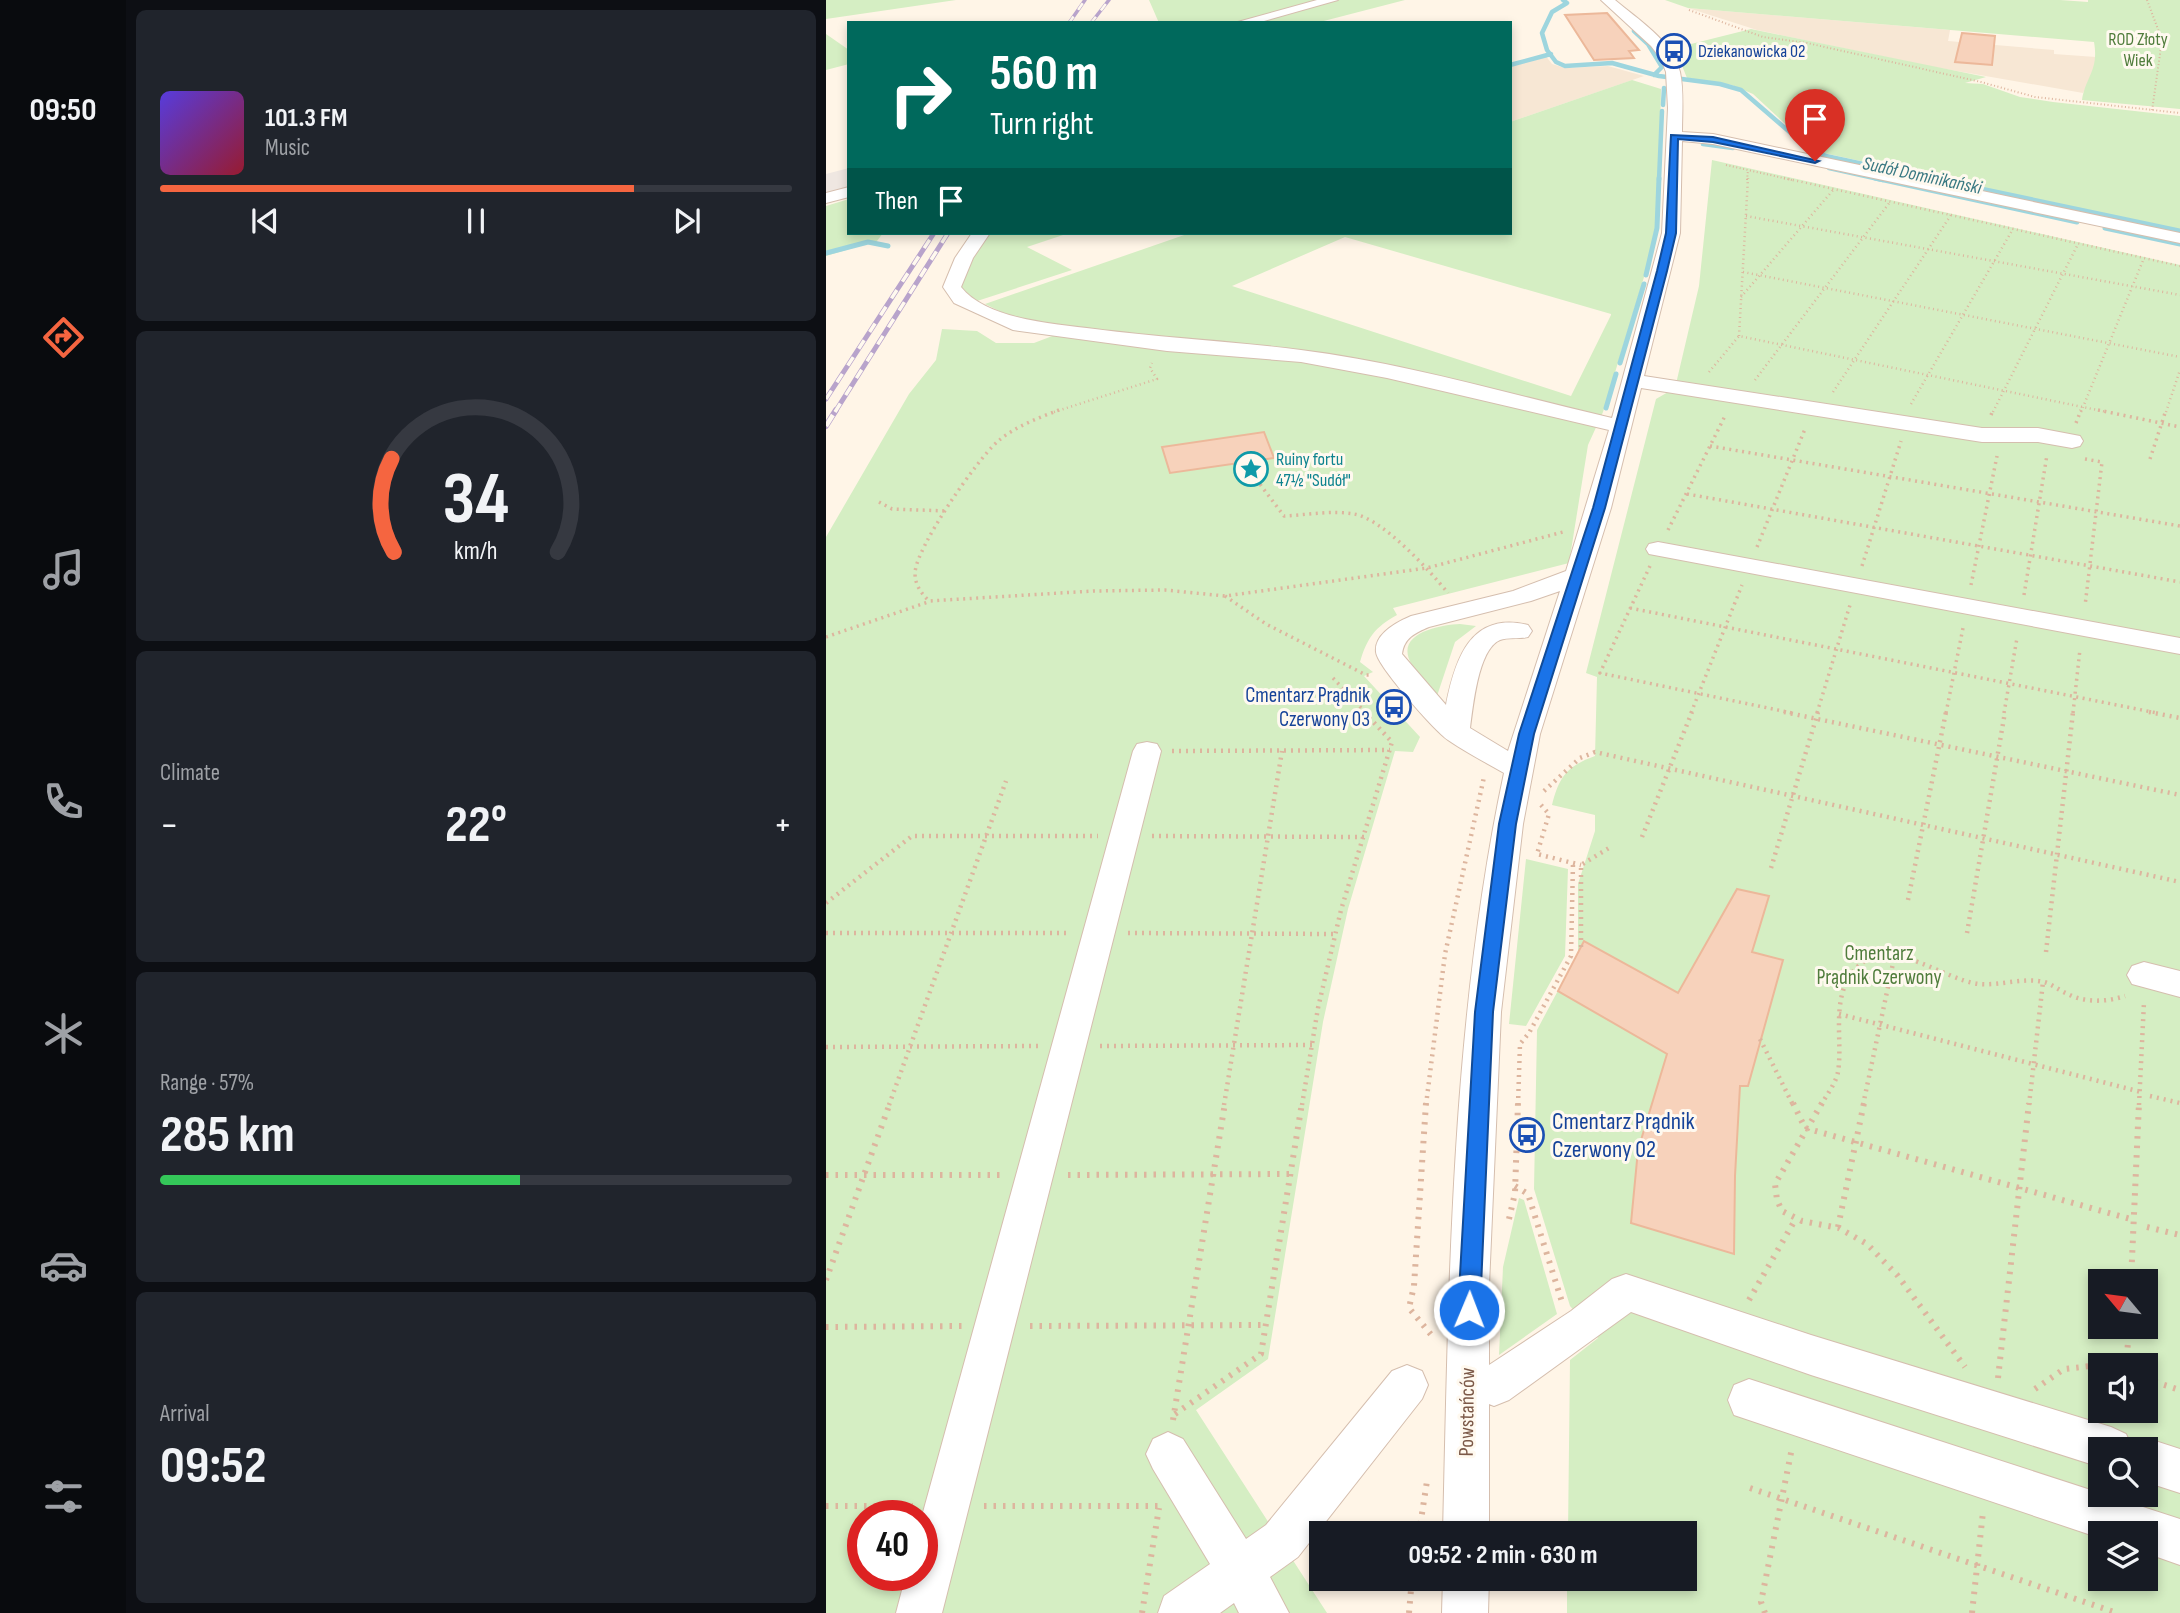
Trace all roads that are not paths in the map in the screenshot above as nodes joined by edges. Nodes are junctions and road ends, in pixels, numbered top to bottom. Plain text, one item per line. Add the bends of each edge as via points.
1 (1332, 0) edge
2 (1607, 0) edge
3 (1248, 21) edge
4 (1674, 136) junction
5 (847, 193) edge
6 (826, 198) edge
7 (2097, 220) junction
8 (980, 235) edge
9 (2180, 238) edge
10 (2080, 241) road end
11 (1632, 381) junction
12 (1620, 426) junction
13 (2070, 441) road end
14 (1658, 549) dead end
15 (1576, 576) junction
16 (1463, 609) junction
17 (1519, 631) junction
18 (1556, 636) junction
19 (2180, 646) edge
20 (1455, 732) junction
21 (1526, 734) junction
22 (1147, 751) road end
23 (1518, 769) junction
24 (2180, 984) edge
25 (2144, 988) road end
26 (1407, 1385) dead end
27 (1494, 1386) dead end
28 (1749, 1400) dead end
29 (1171, 1434) road end
30 (2088, 1442) edge
31 (2158, 1464) edge
32 (2180, 1471) edge
33 (1466, 1521) edge
34 (2180, 1542) edge
35 (1240, 1570) junction
36 (1465, 1591) edge
37 (919, 1613) edge
38 (1181, 1613) edge
39 (1266, 1613) edge
40 (1465, 1613) edge

1 - 3 street
2 - 4 street, Powstańców via 1668,59 1674,77
4 - 7 street via 1713,139
4 - 11 street, Powstańców via 1671,233
5 - 6 street
7 - 9 street
7 - 10 street
8 - 12 street via 952,288 961,299 1013,324 1167,345 1301,356
11 - 12 street, Powstańców
11 - 13 street via 1900,423
12 - 15 street, Powstańców
14 - 19 street
15 - 16 street via 1522,596
15 - 18 street, Powstańców
16 - 17 street
16 - 20 street via 1404,628 1390,643 1389,653
17 - 18 street
17 - 20 street via 1492,634 1480,642 1472,656
18 - 21 street, Powstańców
20 - 21 street
20 - 23 street
21 - 23 street, Powstańców
22 - 37 street
23 - 33 street, Powstańców via 1484,1012 1471,1254
24 - 25 street
26 - 35 street via 1282,1541
27 - 30 street via 1626,1292
28 - 34 street
29 - 35 street via 1180,1506
31 - 32 street
35 - 38 street
35 - 39 street
36 - 40 street

